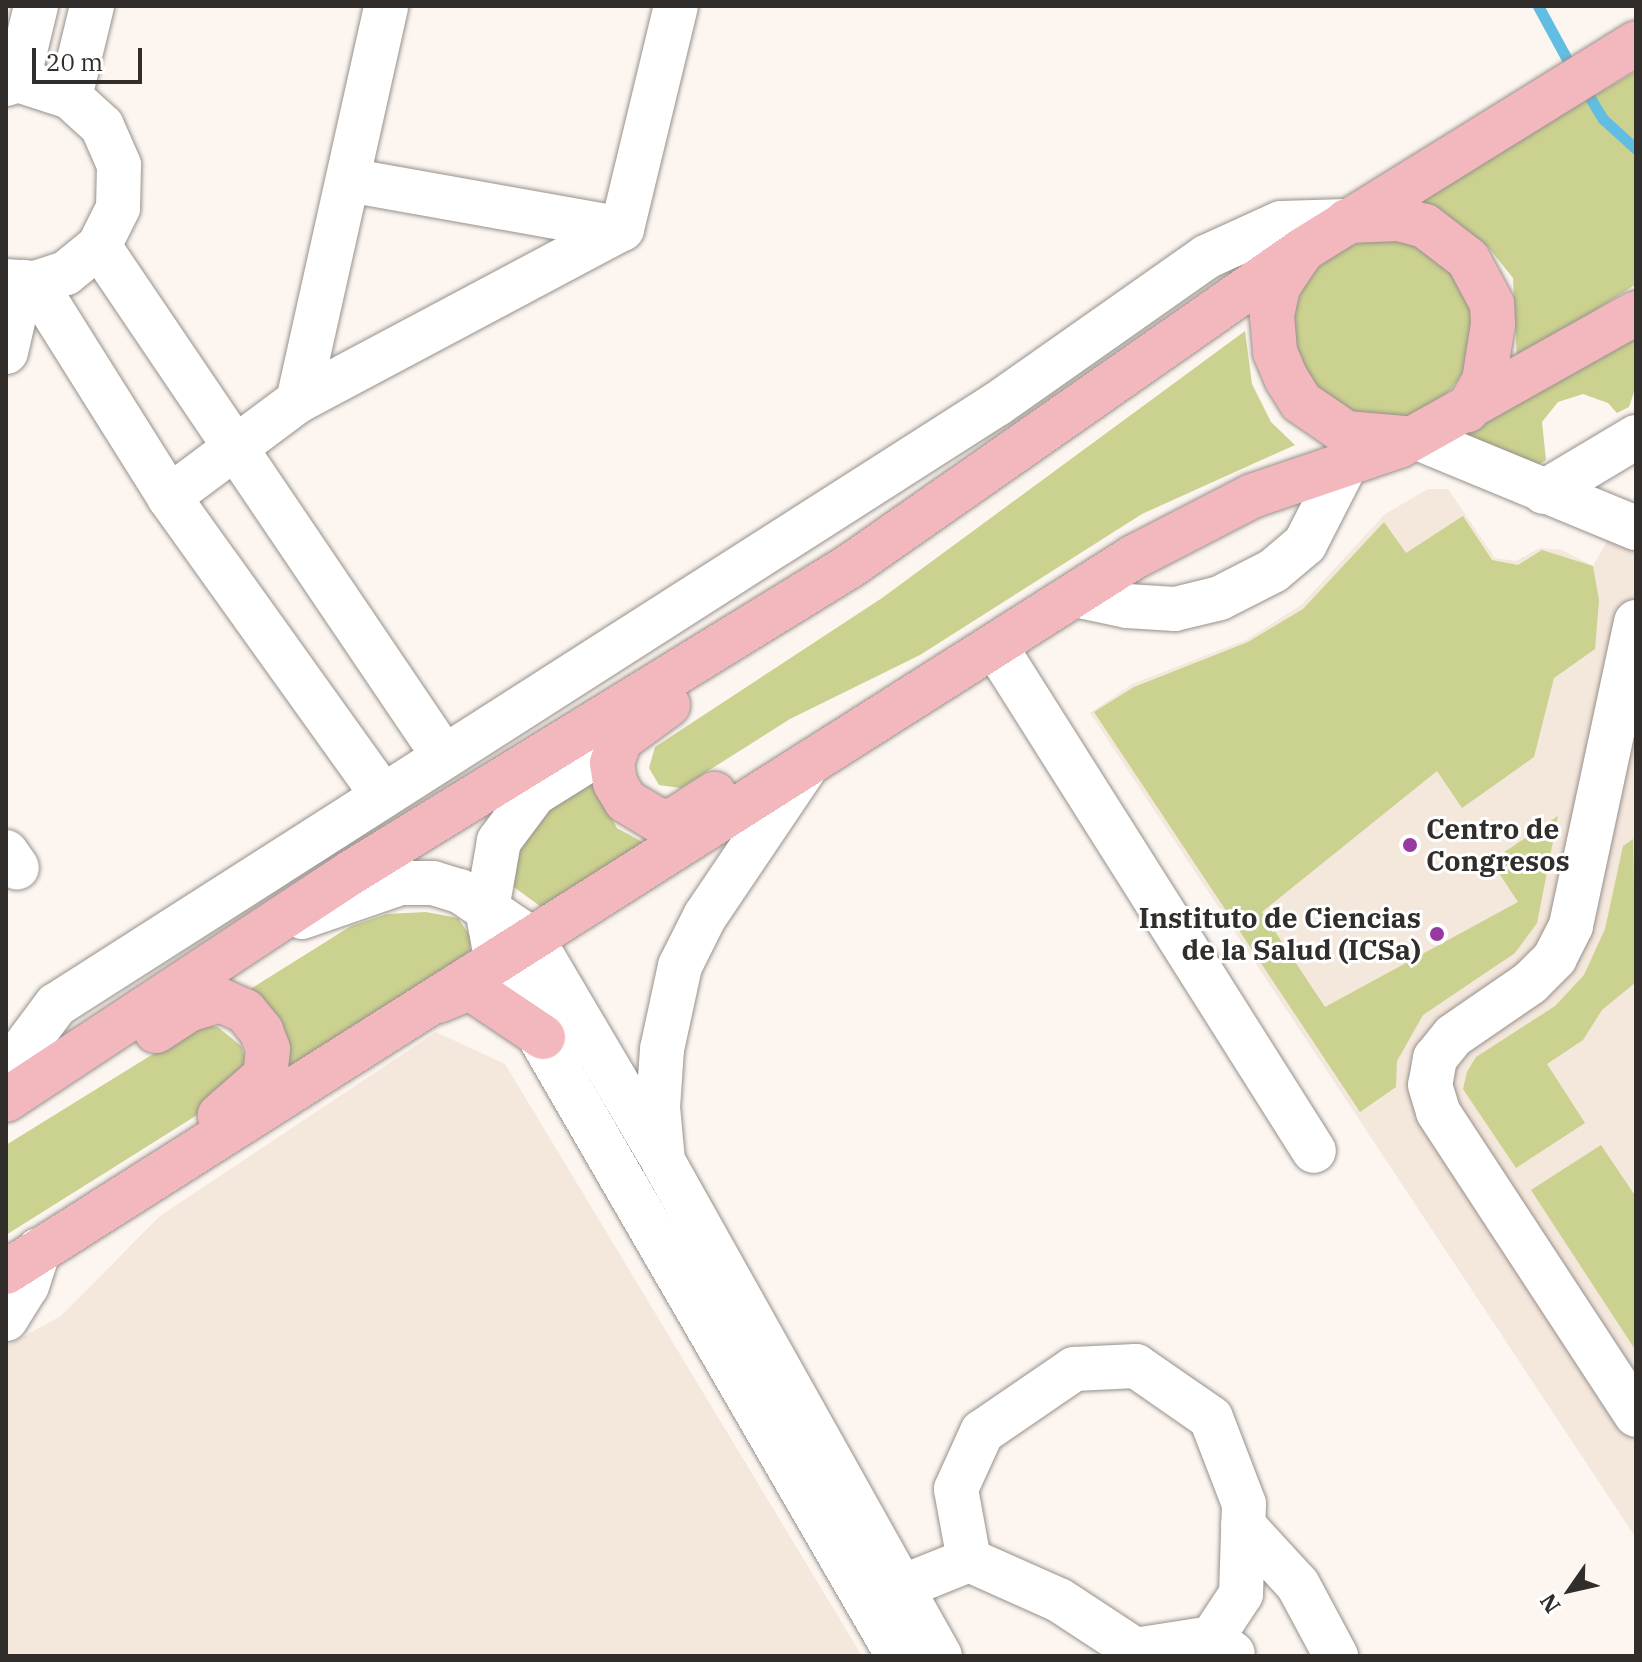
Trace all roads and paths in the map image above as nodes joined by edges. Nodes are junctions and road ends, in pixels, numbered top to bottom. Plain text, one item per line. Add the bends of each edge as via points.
1 (36, 6) edge
2 (92, 6) edge
3 (386, 6) edge
4 (676, 6) edge
5 (1623, 51) edge
6 (12, 82) edge
7 (70, 97) junction
8 (348, 180) junction
9 (1347, 221) junction
10 (622, 229) junction
11 (99, 246) junction
12 (1304, 249) junction
13 (21, 282) edge
14 (1636, 313) edge
15 (6, 352) edge
16 (298, 401) junction
17 (1467, 410) junction
18 (1415, 437) junction
19 (1636, 437) edge
20 (237, 449) junction
21 (1346, 464) junction
22 (887, 474) junction
23 (1544, 492) junction
24 (169, 497) junction
25 (916, 521) junction
26 (1636, 528) edge
27 (1075, 595) junction
28 (1636, 622) edge
29 (995, 646) junction
30 (933, 685) junction
31 (620, 740) junction
32 (443, 755) junction
33 (807, 765) junction
34 (381, 793) junction
35 (487, 909) junction
36 (255, 936) junction
37 (533, 940) junction
38 (497, 963) junction
39 (436, 1002) junction
40 (543, 1037) junction
41 (6, 1072) edge
42 (6, 1100) edge
43 (6, 1110) edge
44 (1314, 1151) dead end
45 (663, 1161) junction
46 (22, 1261) edge
47 (6, 1319) edge
48 (1636, 1415) edge
49 (1243, 1525) junction
50 (969, 1560) junction
51 (883, 1593) junction
52 (1224, 1647) edge
53 (898, 1656) edge
54 (940, 1656) edge
55 (1336, 1656) edge

1 - 6 street
2 - 7 street
3 - 8 street
4 - 10 street
5 - 9 main road
6 - 7 street
7 - 11 street via 102,126 119,165 118,208
8 - 10 street
8 - 16 street
9 - 12 main road
9 - 17 main road via 1399,219 1425,226 1468,259 1492,304 1493,324 1484,381
9 - 22 street via 1281,223 1206,257
10 - 16 street
11 - 13 street via 66,273
11 - 20 street
12 - 18 main road via 1278,287 1272,316 1275,352 1286,378 1301,402 1346,433
12 - 25 main road
13 - 15 street
13 - 24 street
14 - 17 main road
16 - 20 street
17 - 18 main road
18 - 21 main road
18 - 23 street
19 - 23 street
20 - 24 street
20 - 32 street
21 - 27 main road via 1252,496 1134,557
21 - 27 street via 1305,544 1273,571 1220,598 1175,609
22 - 25 street
22 - 32 street
23 - 26 street
24 - 34 street
25 - 31 main road via 847,592
25 - 36 main road
27 - 29 main road
28 - 48 street via 1571,926 1555,958 1530,983 1453,1036 1435,1058 1430,1085 1438,1112
29 - 30 main road
29 - 44 street
30 - 31 main road via 795,743 674,820 643,815 626,801 612,763
30 - 33 main road
31 - 35 street via 534,794 513,817 499,841
32 - 34 street
33 - 37 main road
33 - 45 street via 705,916 680,966 662,1049 658,1107
34 - 41 street via 56,1005
35 - 36 street via 460,891 433,883 401,883 363,892
35 - 37 street
35 - 38 street
36 - 42 main road
37 - 38 main road
37 - 45 street
38 - 39 main road
38 - 40 street
39 - 40 main road via 470,988
39 - 46 main road
40 - 51 street
43 - 46 main road via 70,1085 188,1010 220,1000 245,1011 268,1049 265,1076 244,1099 130,1177
45 - 51 street
46 - 47 street via 27,1286
49 - 50 street via 1244,1504 1211,1418 1136,1366 1074,1369 982,1432 956,1489
49 - 52 street via 1241,1594
49 - 55 street via 1298,1585
50 - 51 street
50 - 52 street via 1059,1600 1135,1650
51 - 53 street
51 - 54 street

